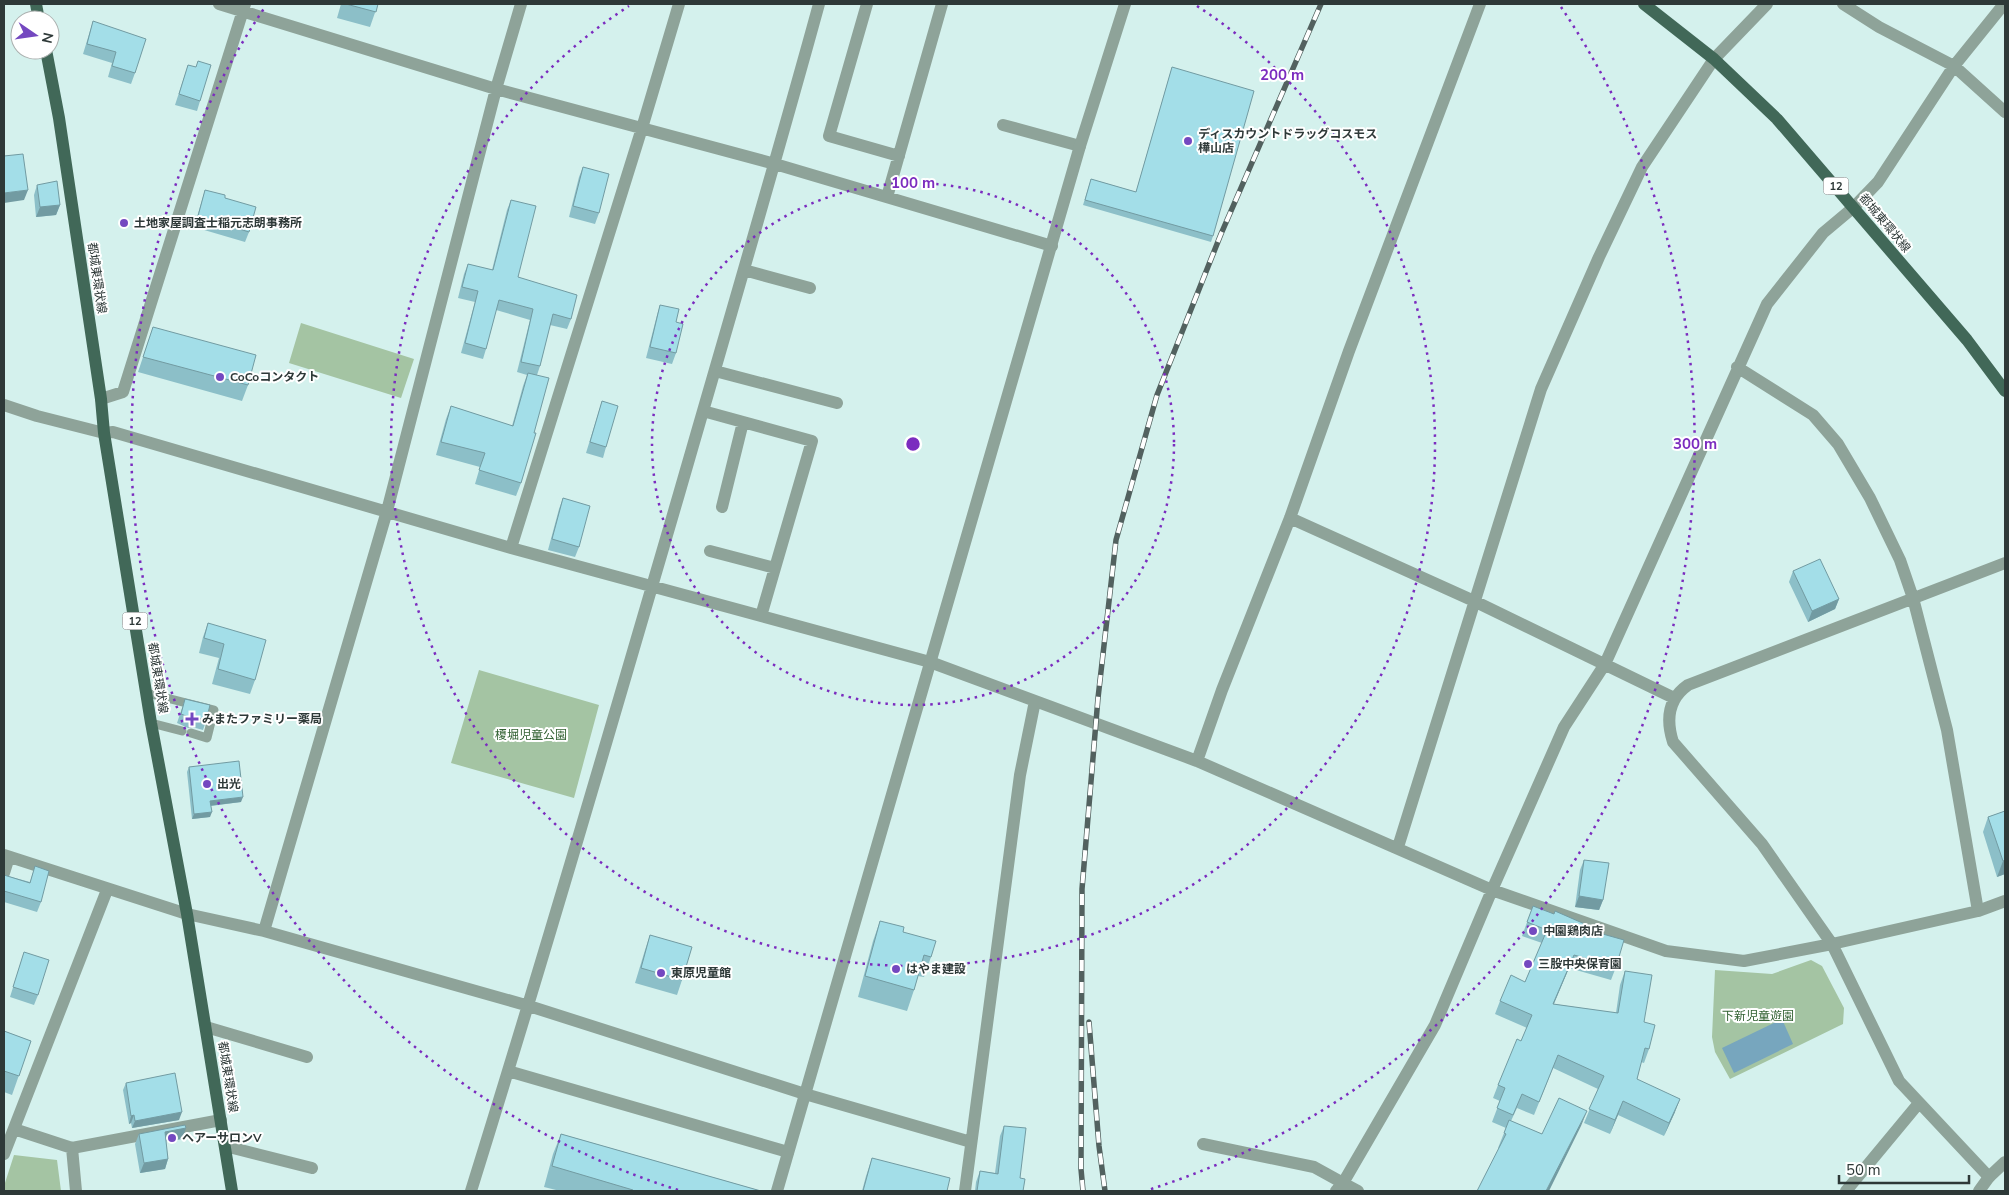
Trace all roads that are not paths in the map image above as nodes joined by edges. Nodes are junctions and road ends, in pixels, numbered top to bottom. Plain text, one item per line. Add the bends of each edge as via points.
1 (219, 4) edge
2 (521, 4) edge
3 (679, 4) edge
4 (819, 4) edge
5 (867, 4) edge
6 (942, 4) edge
7 (1125, 4) edge
8 (1480, 4) edge
9 (1644, 4) edge
10 (1767, 4) edge
11 (1843, 4) edge
12 (2004, 4) edge
13 (244, 7) edge
14 (1714, 59) junction
15 (48, 60) edge
16 (1954, 66) junction
17 (496, 89) junction
18 (2005, 112) edge
19 (1003, 125) dead end
20 (642, 128) junction
21 (1080, 146) junction
22 (899, 156) junction
23 (775, 164) junction
24 (887, 198) junction
25 (1854, 207) junction
26 (1052, 246) junction
27 (744, 270) junction
28 (810, 288) dead end
29 (1737, 367) junction
30 (715, 371) junction
31 (2005, 391) edge
32 (101, 399) junction
33 (837, 403) dead end
34 (4, 406) edge
35 (703, 411) junction
36 (743, 422) junction
37 (104, 433) junction
38 (722, 507) dead end
39 (387, 511) junction
40 (1290, 518) junction
41 (511, 548) junction
42 (710, 551) dead end
43 (2005, 563) edge
44 (775, 568) junction
45 (652, 586) junction
46 (1913, 598) junction
47 (1474, 600) junction
48 (761, 616) junction
49 (930, 662) junction
50 (1605, 664) junction
51 (147, 693) junction
52 (1674, 698) junction
53 (1035, 701) junction
54 (151, 723) junction
55 (1198, 761) junction
56 (1398, 848) junction
57 (7, 856) edge
58 (4, 873) edge
59 (107, 890) junction
60 (1492, 890) junction
61 (2005, 901) edge
62 (1978, 911) junction
63 (187, 914) junction
64 (264, 932) junction
65 (1832, 944) junction
66 (528, 1006) junction
67 (206, 1027) junction
68 (307, 1057) dead end
69 (508, 1071) junction
70 (805, 1094) junction
71 (1918, 1102) junction
72 (221, 1120) junction
73 (14, 1129) junction
74 (971, 1142) junction
75 (1203, 1144) dead end
76 (225, 1146) junction
77 (72, 1148) junction
78 (788, 1152) junction
79 (4, 1154) edge
80 (2005, 1162) edge
81 (312, 1168) dead end
82 (1989, 1177) junction
83 (1340, 1187) edge
84 (76, 1191) edge
85 (232, 1191) edge
86 (471, 1191) edge
87 (777, 1191) edge
88 (965, 1191) edge
89 (1358, 1191) edge
90 (1846, 1191) edge
91 (1979, 1191) edge

1 - 13 street
2 - 17 street
3 - 20 street
4 - 23 street
5 - 22 street via 829,136
6 - 22 street
7 - 21 street
8 - 40 street via 1349,351
9 - 14 main road, 都城東環状線 / 12
10 - 14 street
11 - 16 street via 1879,27
12 - 16 street
13 - 17 street
13 - 32 street via 124,392
14 - 25 main road, 都城東環状線 / 12 via 1778,119
14 - 47 street via 1642,167 1598,257 1541,389
15 - 32 main road, 都城東環状線 / 12 via 60,118
16 - 18 street
16 - 25 street via 1878,182
17 - 20 street
17 - 39 street
19 - 21 street
20 - 23 street
20 - 41 street
21 - 26 street
22 - 24 street
23 - 24 street
23 - 27 street
24 - 26 street
25 - 29 street via 1823,233 1767,304
25 - 31 main road, 都城東環状線 / 12 via 1967,340
26 - 49 street
27 - 28 street
27 - 30 street
29 - 46 street via 1813,415 1838,444 1870,498 1900,560
29 - 50 street
30 - 33 street
30 - 35 street
32 - 37 main road, 都城東環状線 / 12
34 - 37 street
35 - 36 street
35 - 45 street
36 - 38 street
36 - 44 street via 812,441
37 - 39 street via 114,432
37 - 51 main road, 都城東環状線 / 12
39 - 41 street
39 - 64 street
40 - 47 street
40 - 55 street via 1222,690
41 - 45 street
42 - 44 street
43 - 46 street
44 - 48 street
45 - 48 street
45 - 66 street
46 - 52 street via 1688,685
46 - 62 street via 1948,730
47 - 50 street
47 - 56 street
48 - 49 street
49 - 53 street
49 - 70 street
50 - 52 street
50 - 60 street via 1564,728
51 - 54 main road, 都城東環状線 / 12
51 - 54 lane via 214,710 207,738
52 - 65 street via 1669,716 1673,742 1762,844
53 - 55 street
53 - 74 street via 1020,775
54 - 63 main road, 都城東環状線 / 12
55 - 56 street
56 - 60 street
57 - 58 street
57 - 59 street
59 - 63 street
59 - 73 street
60 - 65 street via 1666,951 1744,961
60 - 83 street via 1436,1025
61 - 62 street
62 - 65 street
63 - 64 street
63 - 67 main road, 都城東環状線 / 12
64 - 66 street
65 - 71 street via 1899,1082
66 - 69 street
66 - 70 street
67 - 68 street
67 - 72 main road, 都城東環状線 / 12
69 - 78 street
69 - 86 street
70 - 74 street
70 - 78 street
71 - 82 street
71 - 90 street
72 - 76 main road, 都城東環状線 / 12
72 - 77 street
73 - 77 street
73 - 79 street
74 - 88 street
75 - 83 street via 1314,1167
76 - 81 street
76 - 85 main road, 都城東環状線 / 12
77 - 84 street
78 - 87 street
80 - 82 street
82 - 91 street
83 - 89 street

